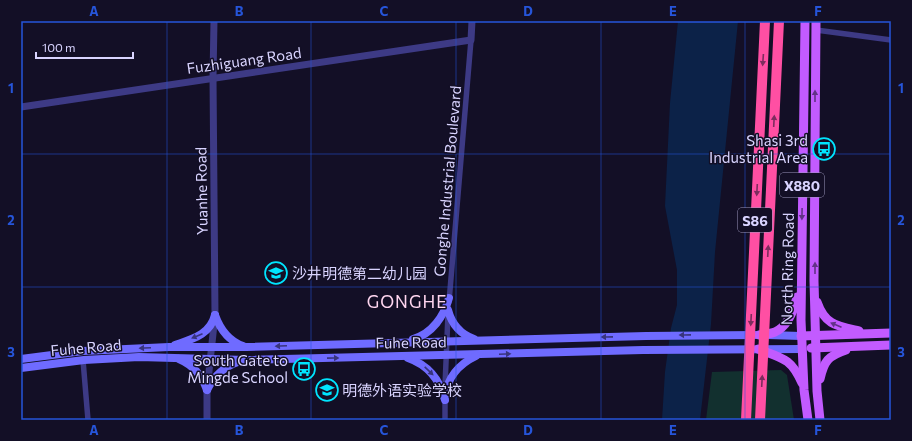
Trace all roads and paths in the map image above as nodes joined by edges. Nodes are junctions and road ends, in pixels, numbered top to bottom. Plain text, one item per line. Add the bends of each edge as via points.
1 (214, 21) edge
2 (472, 21) edge
3 (765, 21) edge
4 (779, 21) edge
5 (805, 21) edge
6 (816, 25) edge
7 (471, 40) junction
8 (891, 40) edge
9 (213, 77) junction
10 (21, 106) edge
11 (801, 280) junction
12 (815, 296) junction
13 (449, 298) junction
14 (448, 310) junction
15 (215, 315) junction
16 (872, 334) junction
17 (891, 334) edge
18 (759, 335) junction
19 (816, 335) junction
20 (801, 336) junction
21 (483, 340) junction
22 (447, 341) junction
23 (400, 342) junction
24 (891, 345) edge
25 (861, 346) junction
26 (169, 347) junction
27 (212, 347) junction
28 (246, 347) junction
29 (816, 348) junction
30 (758, 349) junction
31 (802, 349) junction
32 (447, 355) junction
33 (483, 355) junction
34 (400, 356) junction
35 (174, 358) junction
36 (21, 359) edge
37 (83, 360) junction
38 (210, 360) junction
39 (246, 360) junction
40 (21, 368) edge
41 (207, 390) junction
42 (804, 390) junction
43 (817, 391) junction
44 (445, 400) junction
45 (88, 420) edge
46 (206, 420) edge
47 (445, 420) edge
48 (746, 420) edge
49 (760, 420) edge
50 (808, 420) edge
51 (820, 420) edge

1 - 9 street, Yuanhe Road
2 - 7 street
3 -> 48 highway, S86, bridge
49 -> 4 highway, S86, bridge
5 -> 11 main road, North Ring Road / X880
6 - 8 street
12 -> 6 main road, North Ring Road / X880
7 - 9 street, Fuzhiguang Road
7 - 13 street, Gonghe Industrial Boulevard
9 - 10 street, Fuzhiguang Road
9 - 15 street, Yuanhe Road
11 - 18 main road via 795,307 787,322 774,332
11 - 20 main road, North Ring Road / X880
16 -> 12 main road via 839,327 830,322 822,314
12 - 19 main road, North Ring Road / X880
13 - 14 street, Gonghe Industrial Boulevard
13 - 23 main road via 440,318 431,329 419,338
14 - 21 main road via 459,330 468,336
14 - 22 street, Gonghe Industrial Boulevard
15 -> 26 main road via 211,326 203,334
15 - 27 street, Yuanhe Road
15 - 28 main road via 225,334 234,342
16 - 17 main road
16 - 19 main road
18 - 20 main road, Fuhe Road
18 -> 21 main road, Fuhe Road
19 - 20 main road
19 - 29 main road, North Ring Road
20 - 31 main road, North Ring Road / X880
21 - 22 main road, Fuhe Road
22 - 23 main road, Fuhe Road
22 - 32 street, Gonghe Industrial Boulevard
23 -> 28 main road, Fuhe Road
24 - 25 main road
25 - 29 main road
25 - 43 main road via 835,354 827,360
26 - 27 main road, Fuhe Road
26 -> 36 main road, Fuhe Road via 83,351
27 - 28 main road, Fuhe Road
27 - 38 street, Yuanhe Road
29 - 31 main road
29 - 43 main road, North Ring Road
30 - 31 main road, Fuhe Road
33 -> 30 main road, Fuhe Road
30 - 42 main road via 790,363 796,370
31 - 42 main road, North Ring Road
32 - 33 main road, Fuhe Road
32 - 34 main road, Fuhe Road
32 - 44 street, Gonghe Industrial Boulevard
33 - 44 main road via 471,358 456,370 447,387
39 -> 34 main road, Fuhe Road
34 -> 44 main road via 419,363 430,371 441,387
35 - 37 main road, Fuhe Road
35 - 38 main road, Fuhe Road
35 - 41 main road via 192,367 202,377
37 - 40 main road, Fuhe Road
37 - 45 street
38 - 39 main road, Fuhe Road
38 - 41 street, Yuanhe Road
39 - 41 main road via 225,367 214,377
41 - 46 street, Yuanhe Road
42 - 50 main road, North Ring Road
43 - 51 main road, North Ring Road
44 - 47 street, Gonghe Industrial Boulevard

